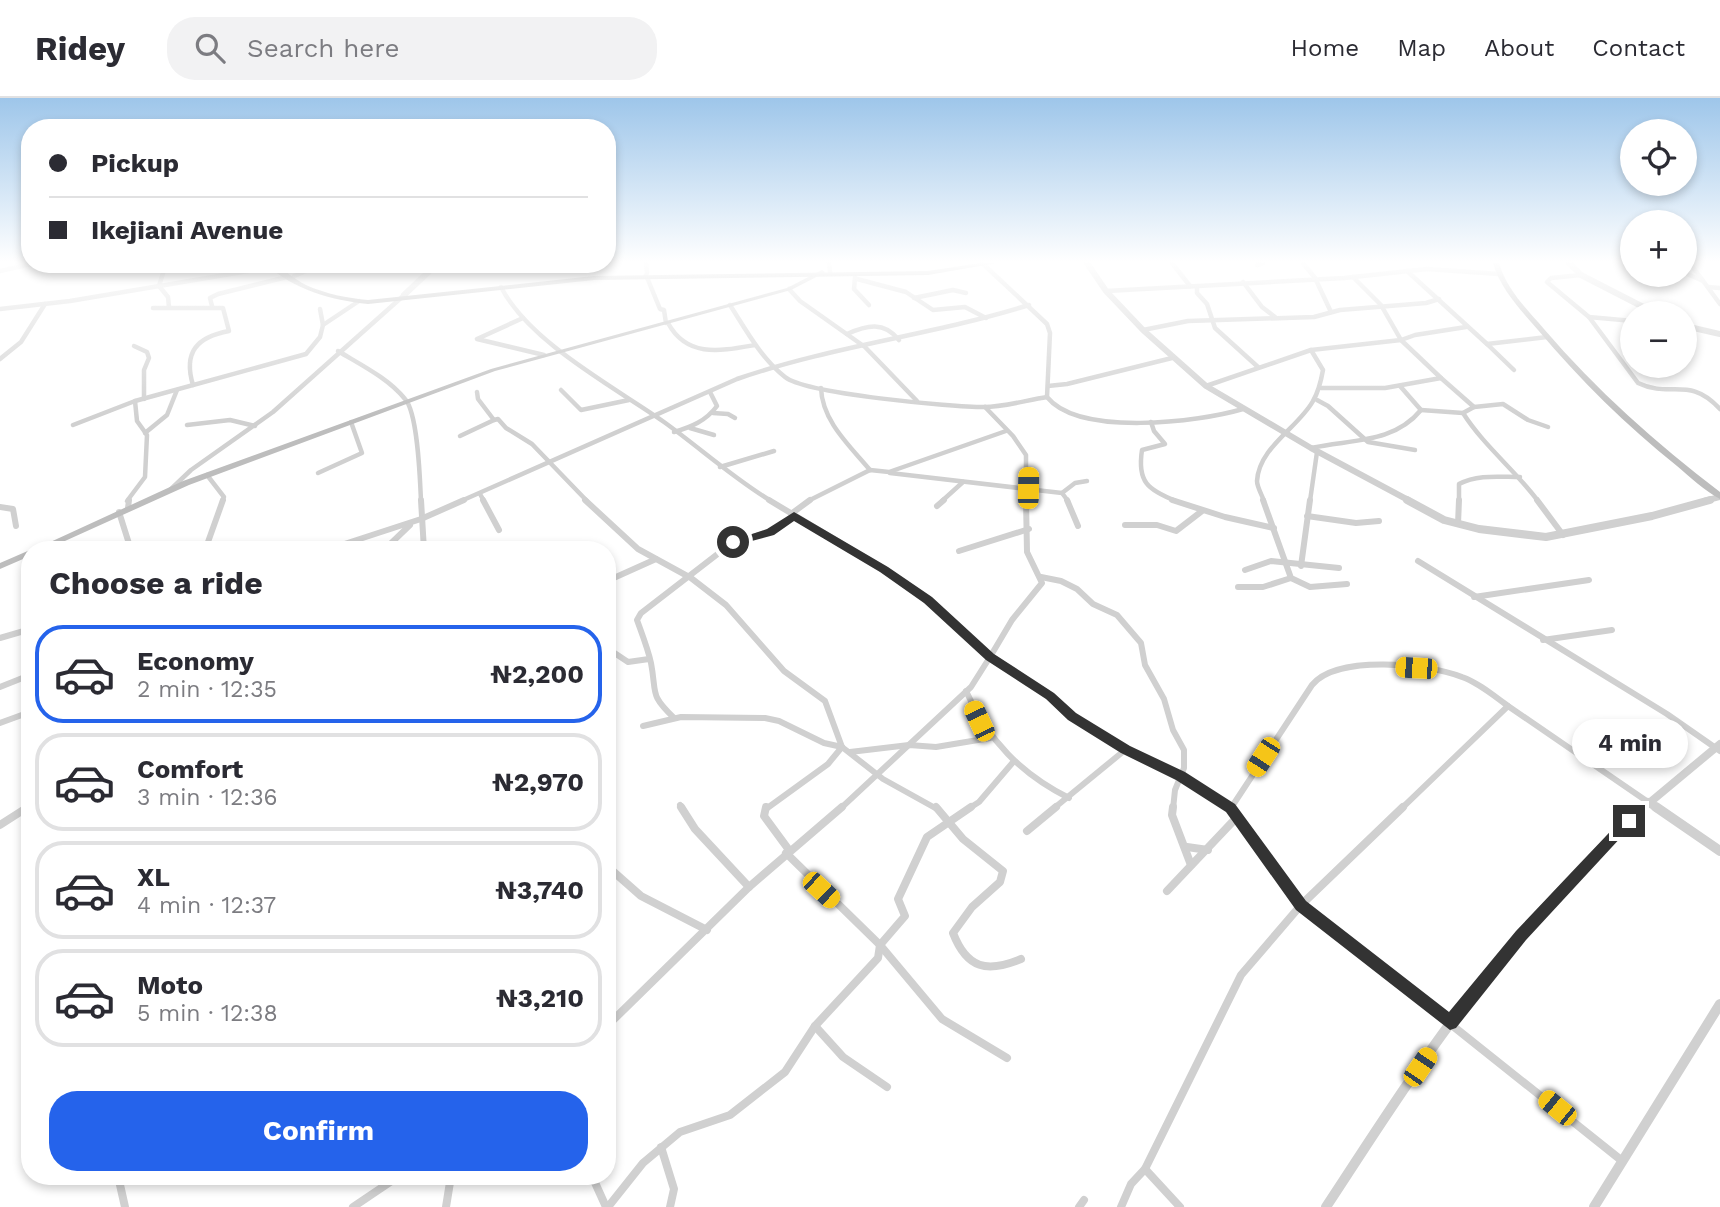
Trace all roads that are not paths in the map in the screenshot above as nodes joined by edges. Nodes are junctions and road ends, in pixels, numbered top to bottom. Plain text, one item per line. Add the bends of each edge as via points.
1 (38, 315) edge
2 (224, 315) edge
3 (321, 315) edge
4 (338, 315) edge
5 (381, 315) edge
6 (520, 315) edge
7 (665, 315) edge
8 (696, 315) edge
9 (736, 315) edge
10 (820, 315) edge
11 (980, 315) edge
12 (997, 315) edge
13 (1038, 315) edge
14 (1129, 315) edge
15 (1211, 315) edge
16 (1272, 315) edge
17 (1322, 315) edge
18 (1387, 315) edge
19 (1454, 315) edge
20 (1530, 315) edge
21 (1586, 315) edge
22 (1275, 317) junction
23 (1589, 317) junction
24 (523, 318) junction
25 (986, 318) junction
26 (1213, 319) junction
27 (1620, 320) edge
28 (667, 323) junction
29 (323, 325) junction
30 (1466, 327) junction
31 (1697, 329) edge
32 (1143, 330) junction
33 (847, 334) junction
34 (1720, 334) edge
35 (1547, 337) junction
36 (899, 340) junction
37 (1401, 340) junction
38 (1487, 344) junction
39 (755, 345) junction
40 (134, 346) dead end
41 (865, 347) junction
42 (338, 351) junction
43 (558, 351) junction
44 (1311, 351) junction
45 (544, 355) junction
46 (1172, 358) junction
47 (0, 359) edge
48 (774, 366) junction
49 (1258, 367) junction
50 (1514, 370) dead end
51 (1441, 378) junction
52 (193, 385) junction
53 (1048, 386) junction
54 (1206, 386) junction
55 (1399, 386) junction
56 (821, 388) junction
57 (1321, 388) junction
58 (177, 390) junction
59 (561, 390) dead end
60 (477, 392) dead end
61 (710, 392) junction
62 (1047, 397) junction
63 (144, 399) junction
64 (629, 400) junction
65 (1317, 400) junction
66 (135, 401) junction
67 (408, 401) junction
68 (916, 401) junction
69 (985, 407) junction
70 (1475, 407) junction
71 (1243, 409) junction
72 (1720, 409) edge
73 (1421, 410) junction
74 (713, 413) junction
75 (1464, 413) junction
76 (654, 417) junction
77 (735, 418) dead end
78 (494, 420) junction
79 (351, 422) junction
80 (1151, 422) junction
81 (73, 425) dead end
82 (187, 425) dead end
83 (255, 426) junction
84 (697, 427) junction
85 (1549, 427) dead end
86 (1006, 431) junction
87 (674, 432) junction
88 (145, 433) junction
89 (1285, 433) junction
90 (714, 435) dead end
91 (460, 436) dead end
92 (1368, 442) junction
93 (1314, 450) junction
94 (1415, 450) dead end
95 (774, 451) dead end
96 (552, 463) junction
97 (719, 467) junction
98 (870, 470) junction
99 (888, 472) junction
100 (318, 473) dead end
101 (207, 475) junction
102 (1520, 477) junction
103 (1087, 481) dead end
104 (963, 482) junction
105 (1028, 488) junction
106 (170, 490) junction
107 (1062, 493) junction
108 (480, 494) junction
109 (1720, 496) edge
110 (937, 506) dead end
111 (0, 507) edge
112 (128, 508) junction
113 (1202, 511) junction
114 (119, 512) junction
115 (793, 515) junction
116 (1307, 516) junction
117 (421, 519) junction
118 (1379, 522) dead end
119 (1458, 524) junction
120 (1125, 525) dead end
121 (1078, 526) dead end
122 (16, 527) dead end
123 (1273, 528) junction
124 (1029, 529) junction
125 (499, 530) dead end
126 (1563, 535) junction
127 (56, 541) edge
128 (128, 541) edge
129 (208, 541) edge
130 (354, 541) edge
131 (393, 541) edge
132 (423, 541) edge
133 (959, 551) dead end
134 (21, 557) edge
135 (656, 559) junction
136 (1286, 561) junction
137 (1418, 561) dead end
138 (0, 566) edge
139 (1301, 566) junction
140 (1339, 569) dead end
141 (1245, 570) dead end
142 (616, 577) edge
143 (1041, 577) junction
144 (691, 578) junction
145 (1292, 578) junction
146 (1590, 580) dead end
147 (1347, 584) dead end
148 (1238, 587) dead end
149 (1474, 597) junction
150 (1612, 630) dead end
151 (21, 632) edge
152 (0, 638) edge
153 (1543, 640) junction
154 (616, 654) edge
155 (990, 657) junction
156 (649, 659) junction
157 (21, 679) edge
158 (0, 681) edge
159 (0, 687) edge
160 (967, 691) junction
161 (1508, 706) junction
162 (21, 714) edge
163 (674, 718) junction
164 (0, 723) edge
165 (643, 726) dead end
166 (990, 738) junction
167 (909, 745) junction
168 (842, 747) junction
169 (1718, 748) edge
170 (1125, 750) junction
171 (850, 752) junction
172 (1014, 761) junction
173 (877, 774) junction
174 (1180, 776) junction
175 (1069, 798) junction
176 (1648, 802) junction
177 (680, 804) dead end
178 (1231, 808) junction
179 (21, 812) edge
180 (1238, 816) junction
181 (950, 821) junction
182 (0, 825) edge
183 (1027, 831) dead end
184 (1187, 847) junction
185 (1208, 849) junction
186 (1720, 851) edge
187 (788, 852) junction
188 (1191, 865) junction
189 (616, 874) edge
190 (749, 887) junction
191 (1167, 891) dead end
192 (1301, 905) junction
193 (707, 930) junction
194 (880, 945) junction
195 (1021, 959) dead end
196 (1720, 1004) edge
197 (616, 1017) edge
198 (1450, 1023) junction
199 (815, 1026) junction
200 (1007, 1058) dead end
201 (887, 1087) dead end
202 (661, 1147) junction
203 (1621, 1160) junction
204 (1144, 1169) junction
205 (120, 1185) edge
206 (386, 1185) edge
207 (450, 1185) edge
208 (596, 1185) edge
209 (125, 1207) edge
210 (353, 1207) edge
211 (446, 1207) edge
212 (607, 1207) edge
213 (670, 1207) edge
214 (1121, 1207) edge
215 (1180, 1207) edge
216 (1326, 1207) edge
217 (1594, 1207) edge

1 - 47 street via 17,346
2 - 52 street via 229,331 195,344 188,373
3 - 29 street
4 - 29 street
5 - 42 street
6 - 24 street
7 - 28 street
8 - 28 main road
9 - 39 street
10 - 33 street
11 - 25 street
12 - 25 street
13 - 53 street via 1050,333
14 - 32 street
15 - 26 street
16 - 22 street
17 - 22 street
18 - 37 street
19 - 30 street
20 - 35 main road
21 - 23 street
22 - 26 street
23 - 27 street
23 - 72 street via 1641,385 1698,391
24 - 43 street
24 - 45 street via 477,339
25 - 36 street
26 - 32 street
26 - 49 street via 1226,340
28 - 39 street via 688,346 728,350
28 - 43 main road
29 - 52 street via 306,354
30 - 37 street
30 - 38 street
31 - 34 street
32 - 46 street
33 - 36 street via 884,326
33 - 41 street
35 - 38 street
35 - 109 main road via 1616,412
36 - 41 street
37 - 44 street
37 - 51 street
38 - 50 street
39 - 48 street
40 - 63 street via 149,358 144,370
41 - 48 street
41 - 68 street
42 - 67 street via 389,383
42 - 83 street
43 - 45 main road
43 - 64 street
44 - 49 street
44 - 57 street via 1323,370
45 - 67 main road
46 - 53 street
46 - 54 street
48 - 56 street via 793,382
48 - 61 street
49 - 54 street
51 - 55 street
51 - 70 street
52 - 58 street
53 - 62 street
54 - 71 street
55 - 57 street
55 - 73 street
56 - 68 street
56 - 98 street via 827,414
57 - 65 street
58 - 63 street
58 - 88 street via 167,418
59 - 64 street via 581,410
60 - 78 street
61 - 74 street via 717,406
61 - 76 street
62 - 69 street
62 - 80 street via 1055,408 1073,414
63 - 66 street
64 - 76 street
65 - 89 street
65 - 92 street
66 - 81 street
66 - 88 street via 137,421
67 - 79 main road
67 - 117 street via 418,450
68 - 69 street
69 - 86 street
70 - 75 street
70 - 85 street via 1503,404
71 - 80 street via 1197,420
71 - 89 street
73 - 75 street
73 - 92 street via 1401,428
74 - 77 street
74 - 84 street
75 - 102 street via 1475,432
76 - 87 street
76 - 96 street
78 - 91 street
78 - 96 street
79 - 100 street via 362,453
79 - 101 main road
80 - 113 street via 1165,444 1142,450 1144,483
82 - 83 street via 237,419
83 - 106 street
84 - 87 street
84 - 90 street
86 - 99 street
86 - 105 street via 1026,454
87 - 97 street
88 - 112 street via 145,477 127,502
89 - 93 street
89 - 123 street via 1271,448 1257,482
92 - 93 street via 1325,444
92 - 94 street
93 - 116 street
93 - 119 street via 1432,515
95 - 97 street
96 - 108 street
96 - 135 street via 599,514
97 - 115 street
98 - 99 street
98 - 115 street via 814,497
99 - 104 street
101 - 106 main road
101 - 129 street via 224,497
102 - 119 street via 1492,476 1459,484
102 - 126 street
103 - 107 street
104 - 105 street
104 - 110 street
105 - 107 street
105 - 124 street
106 - 112 main road
107 - 121 street
108 - 117 street
108 - 125 street
109 - 126 street
111 - 122 street via 13,509
112 - 114 main road
113 - 120 street via 1176,531 1157,525
113 - 123 street
114 - 127 main road
114 - 128 street
115 - 144 street via 771,532 733,542
115 - 155 street via 928,600
116 - 118 street
116 - 139 street
117 - 130 street
117 - 131 street
117 - 132 street
119 - 126 street via 1527,536
123 - 136 street
124 - 133 street
124 - 143 street via 1027,552
134 - 138 main road
135 - 142 street
135 - 144 street
136 - 139 street
136 - 141 street
136 - 145 street
137 - 149 street
139 - 140 street
143 - 155 street via 1038,591 1012,620
143 - 174 street via 1077,589 1093,604 1116,615 1141,643 1145,665 1184,750 1185,768
144 - 156 street via 637,620
144 - 168 street via 726,605 784,671 825,701
145 - 147 street via 1302,587
145 - 148 street via 1264,587
146 - 149 street
149 - 153 street
150 - 153 street
151 - 152 street
153 - 169 street
154 - 156 street via 628,662
155 - 160 street
155 - 170 street
156 - 163 street via 653,693
157 - 159 street
158 - 159 street
160 - 166 street
160 - 167 street
161 - 176 street
161 - 178 street via 1451,674 1367,666 1330,671 1319,677 1291,714
161 - 192 street
162 - 164 street
163 - 165 street
163 - 168 street via 765,718
166 - 167 street via 936,747
166 - 172 street
167 - 171 street
167 - 173 street
168 - 171 street
168 - 187 street via 828,764 766,807 764,816
169 - 176 street
170 - 174 street
170 - 175 street
171 - 173 street
172 - 175 street via 1040,783
172 - 181 street via 979,802
173 - 181 street via 933,805
173 - 187 street
174 - 178 street
174 - 184 street via 1172,815
175 - 183 street
176 - 186 street
176 - 198 street via 1521,935
177 - 190 street via 695,829
178 - 180 street
179 - 182 street
180 - 185 street
180 - 192 street
181 - 194 street via 927,837 898,900 905,916
181 - 195 street via 963,839 1003,871 1000,882 962,918 953,933 956,943 966,957 983,967 998,969
184 - 185 street
184 - 188 street
185 - 188 street
187 - 190 street
187 - 194 street
188 - 191 street
189 - 193 street via 641,896
190 - 193 street
192 - 198 street
192 - 204 street via 1241,975
193 - 197 street
194 - 199 street via 878,958 867,972
194 - 200 street via 942,1019
196 - 203 street
198 - 203 street
198 - 216 street
199 - 201 street via 843,1056
199 - 202 street via 785,1072 730,1115 680,1132
202 - 212 street
202 - 213 street via 674,1189
203 - 217 street
204 - 214 street
204 - 215 street
205 - 209 street
206 - 210 street
207 - 211 street
208 - 212 street

